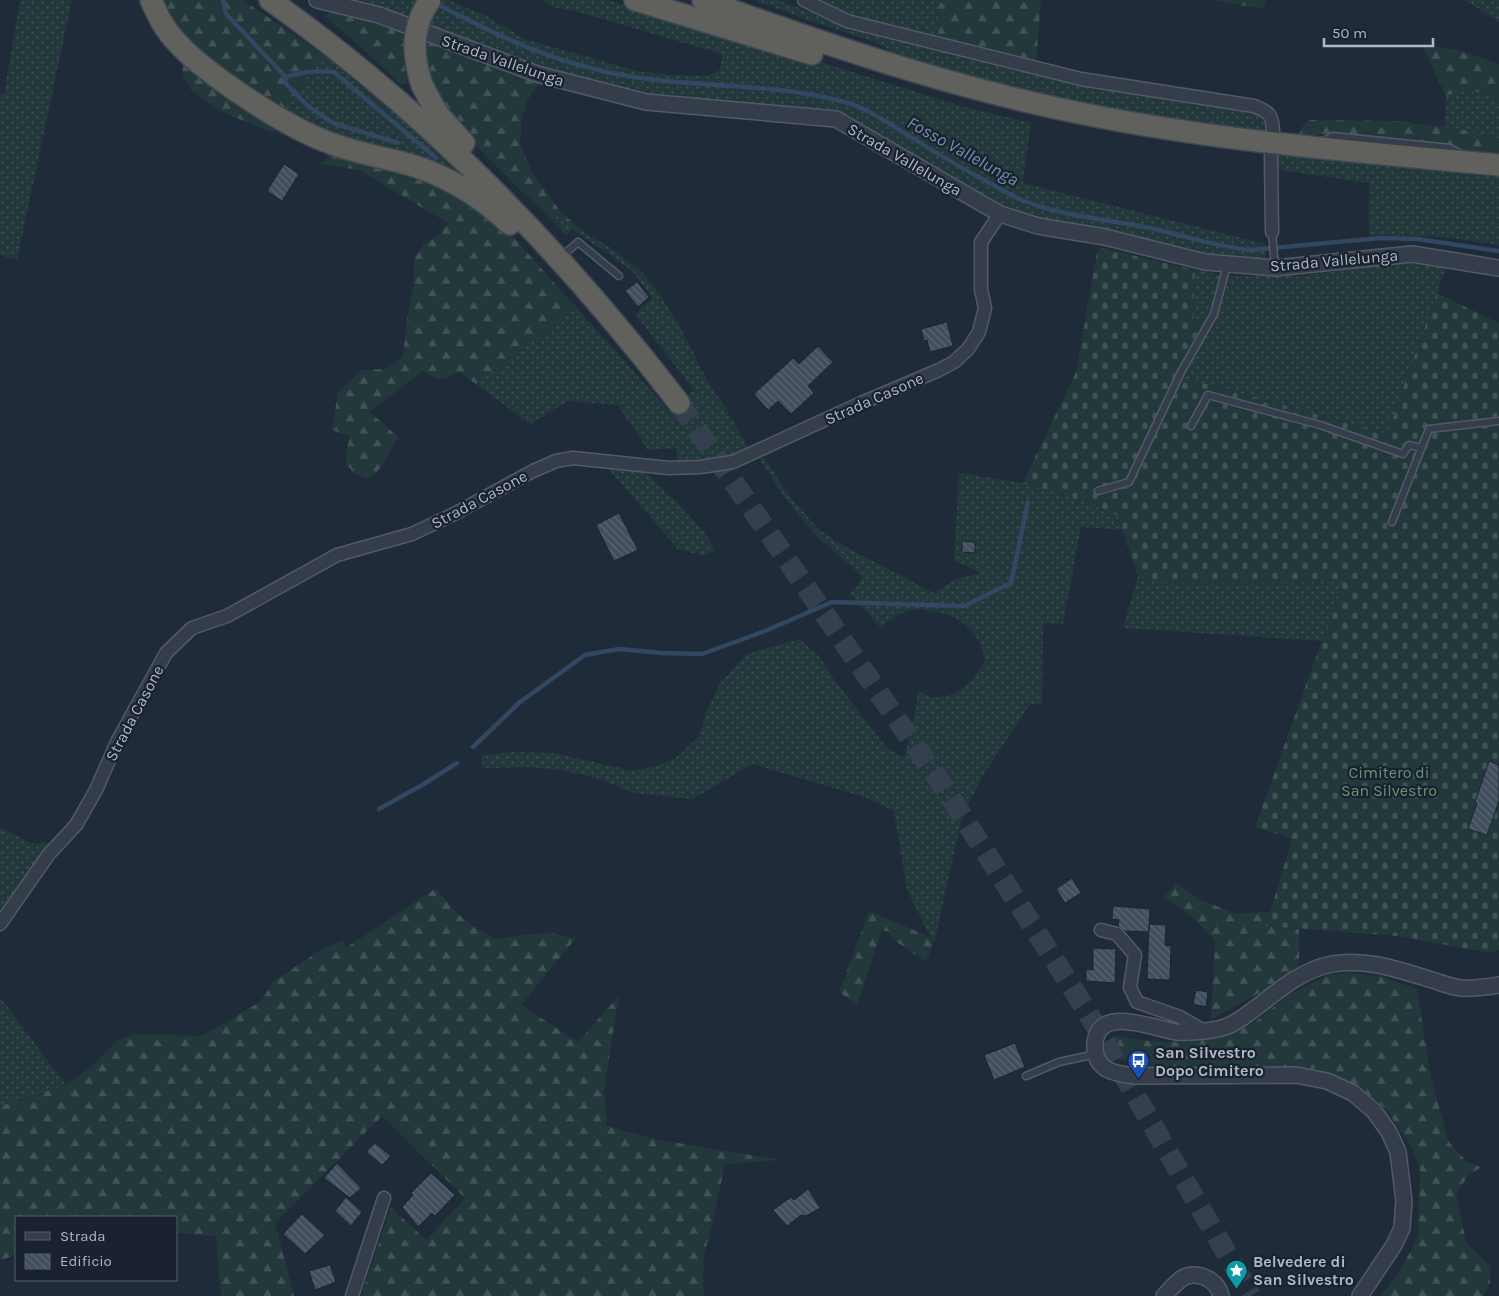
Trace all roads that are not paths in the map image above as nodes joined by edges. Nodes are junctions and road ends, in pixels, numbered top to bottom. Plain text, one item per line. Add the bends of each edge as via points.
1 (151, 0) edge
2 (270, 0) edge
3 (316, 0) edge
4 (430, 0) edge
5 (635, 0) edge
6 (703, 0) edge
7 (804, 0) edge
8 (877, 61) junction
9 (1273, 130) dead end
10 (1271, 155) dead end
11 (1499, 165) edge
12 (509, 206) junction
13 (1000, 214) junction
14 (1272, 232) joint
15 (553, 251) junction
16 (1227, 264) junction
17 (1275, 268) junction
18 (1499, 268) edge
19 (619, 276) dead end
20 (679, 403) tunnel mouth
21 (1499, 421) edge
22 (1191, 426) dead end
23 (1421, 448) junction
24 (1098, 490) dead end
25 (1392, 522) dead end
26 (0, 924) edge
27 (1101, 930) dead end
28 (1499, 985) edge
29 (1202, 1030) junction
30 (1096, 1054) junction
31 (1026, 1076) dead end
32 (384, 1198) dead end
33 (352, 1296) edge
34 (1164, 1296) edge
35 (1221, 1296) edge
36 (1360, 1296) edge

1 - 15 highway via 169,33 181,47 256,103 316,138 440,175 489,206 528,242
2 - 12 highway via 330,44 414,114
3 - 13 street, Strada Vallelunga via 379,15 537,74 646,102 836,119
4 - 12 highway, bridge via 415,32 414,52 422,85 437,113 454,134 502,182
5 - 8 highway via 860,69
6 - 8 highway
7 - 9 street via 847,21 1081,79 1254,106 1271,117
8 - 11 highway via 1056,108 1222,137
10 - 14 street, Strada Vallelunga
12 - 15 highway
13 - 16 street, Strada Vallelunga via 1038,226
13 - 26 street, Strada Casone via 981,242 981,289 985,308 979,332 968,348 947,366 733,462 669,468 573,458 556,460 412,534 337,556 227,616 192,628 166,654 76,825 49,854
14 - 17 lane
15 - 19 lane via 578,242
15 - 20 highway via 612,317
16 - 17 street, Strada Vallelunga
16 - 24 lane via 1214,314 1181,372 1129,482
17 - 18 street, Strada Vallelunga via 1412,254
21 - 23 lane via 1429,429
22 - 23 lane via 1208,395 1320,425 1403,454 1409,445
23 - 25 lane
27 - 29 street via 1116,934 1135,955 1130,987 1137,1002 1180,1017
28 - 29 street via 1459,988 1378,964 1333,964 1286,984 1228,1026
29 - 30 street via 1178,1032 1123,1020 1113,1021 1098,1034
30 - 31 lane via 1059,1062
30 - 36 street via 1100,1066 1132,1076 1296,1075 1327,1081 1353,1092 1374,1111 1398,1152 1404,1201 1402,1228
32 - 33 street
34 - 35 street via 1181,1280 1194,1275 1211,1280

